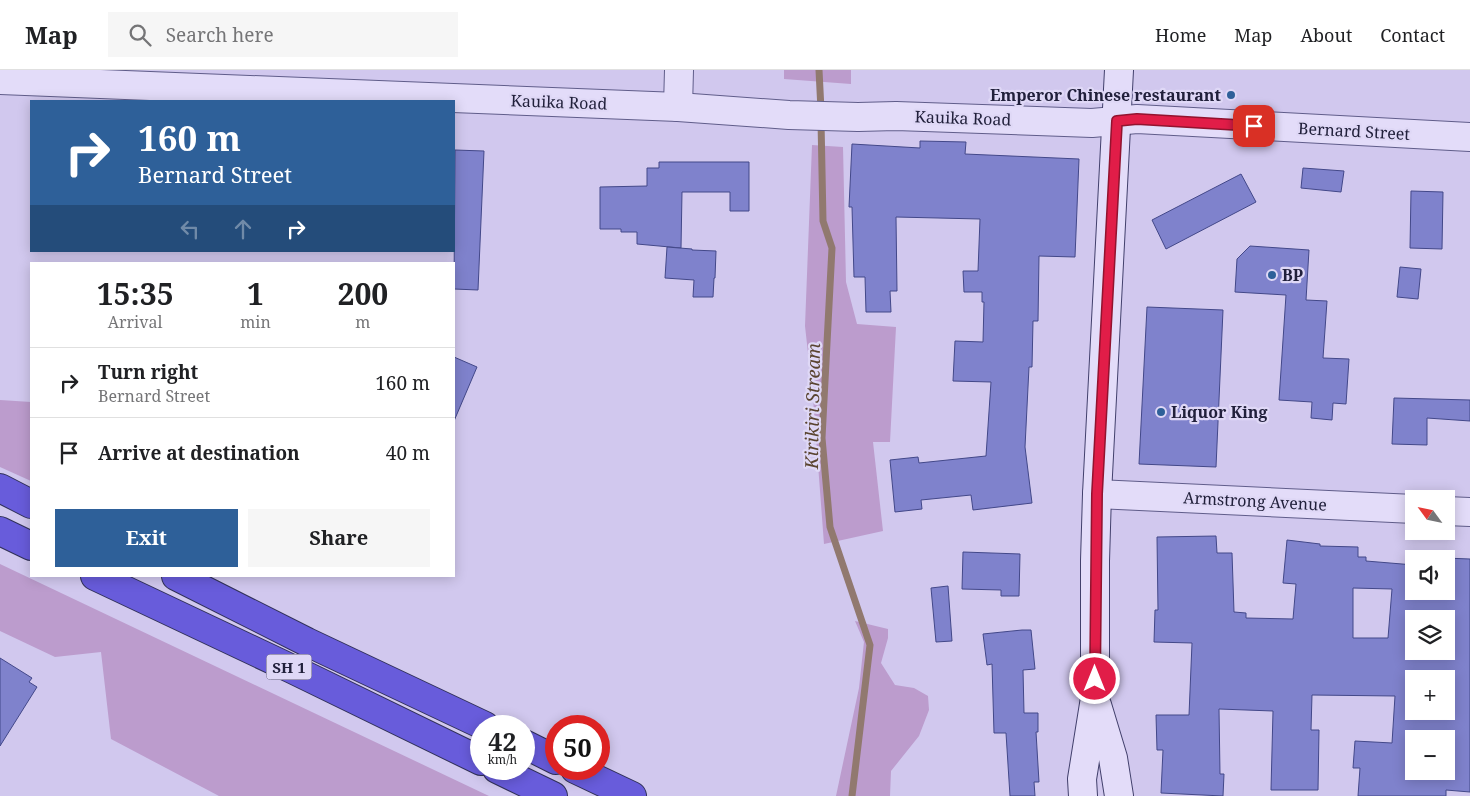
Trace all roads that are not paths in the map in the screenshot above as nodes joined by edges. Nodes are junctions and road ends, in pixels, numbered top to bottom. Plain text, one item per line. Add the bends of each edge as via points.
1 (679, 70) edge
2 (1119, 70) edge
3 (0, 77) edge
4 (313, 81) edge
5 (678, 107) junction
6 (1117, 121) junction
7 (1470, 137) edge
8 (0, 488) edge
9 (1097, 494) junction
10 (30, 503) edge
11 (1405, 509) edge
12 (1455, 511) edge
13 (1470, 512) edge
14 (0, 531) edge
15 (30, 546) edge
16 (97, 577) edge
17 (178, 577) edge
18 (307, 642) junction
19 (292, 669) junction
20 (1095, 698) junction
21 (470, 718) edge
22 (470, 756) edge
23 (520, 780) edge
24 (597, 780) edge
25 (627, 795) edge
26 (553, 796) edge
27 (1083, 796) edge
28 (1119, 796) edge

1 - 5 street
2 - 6 street
3 - 4 street, Kauika Road
4 - 5 street, Kauika Road
5 - 6 street, Kauika Road via 789,115 1092,124
6 - 7 street, Bernard Street via 1137,119
6 - 9 street
8 - 10 highway
9 - 11 street, Armstrong Avenue
9 - 20 street
12 - 13 street
14 - 15 highway
16 - 19 highway, SH 1
17 - 18 highway, SH 1
18 - 19 highway
18 - 21 highway, SH 1
19 - 22 highway, SH 1
20 - 27 street via 1082,779
20 - 28 street via 1113,758
23 - 26 highway
24 - 25 highway

